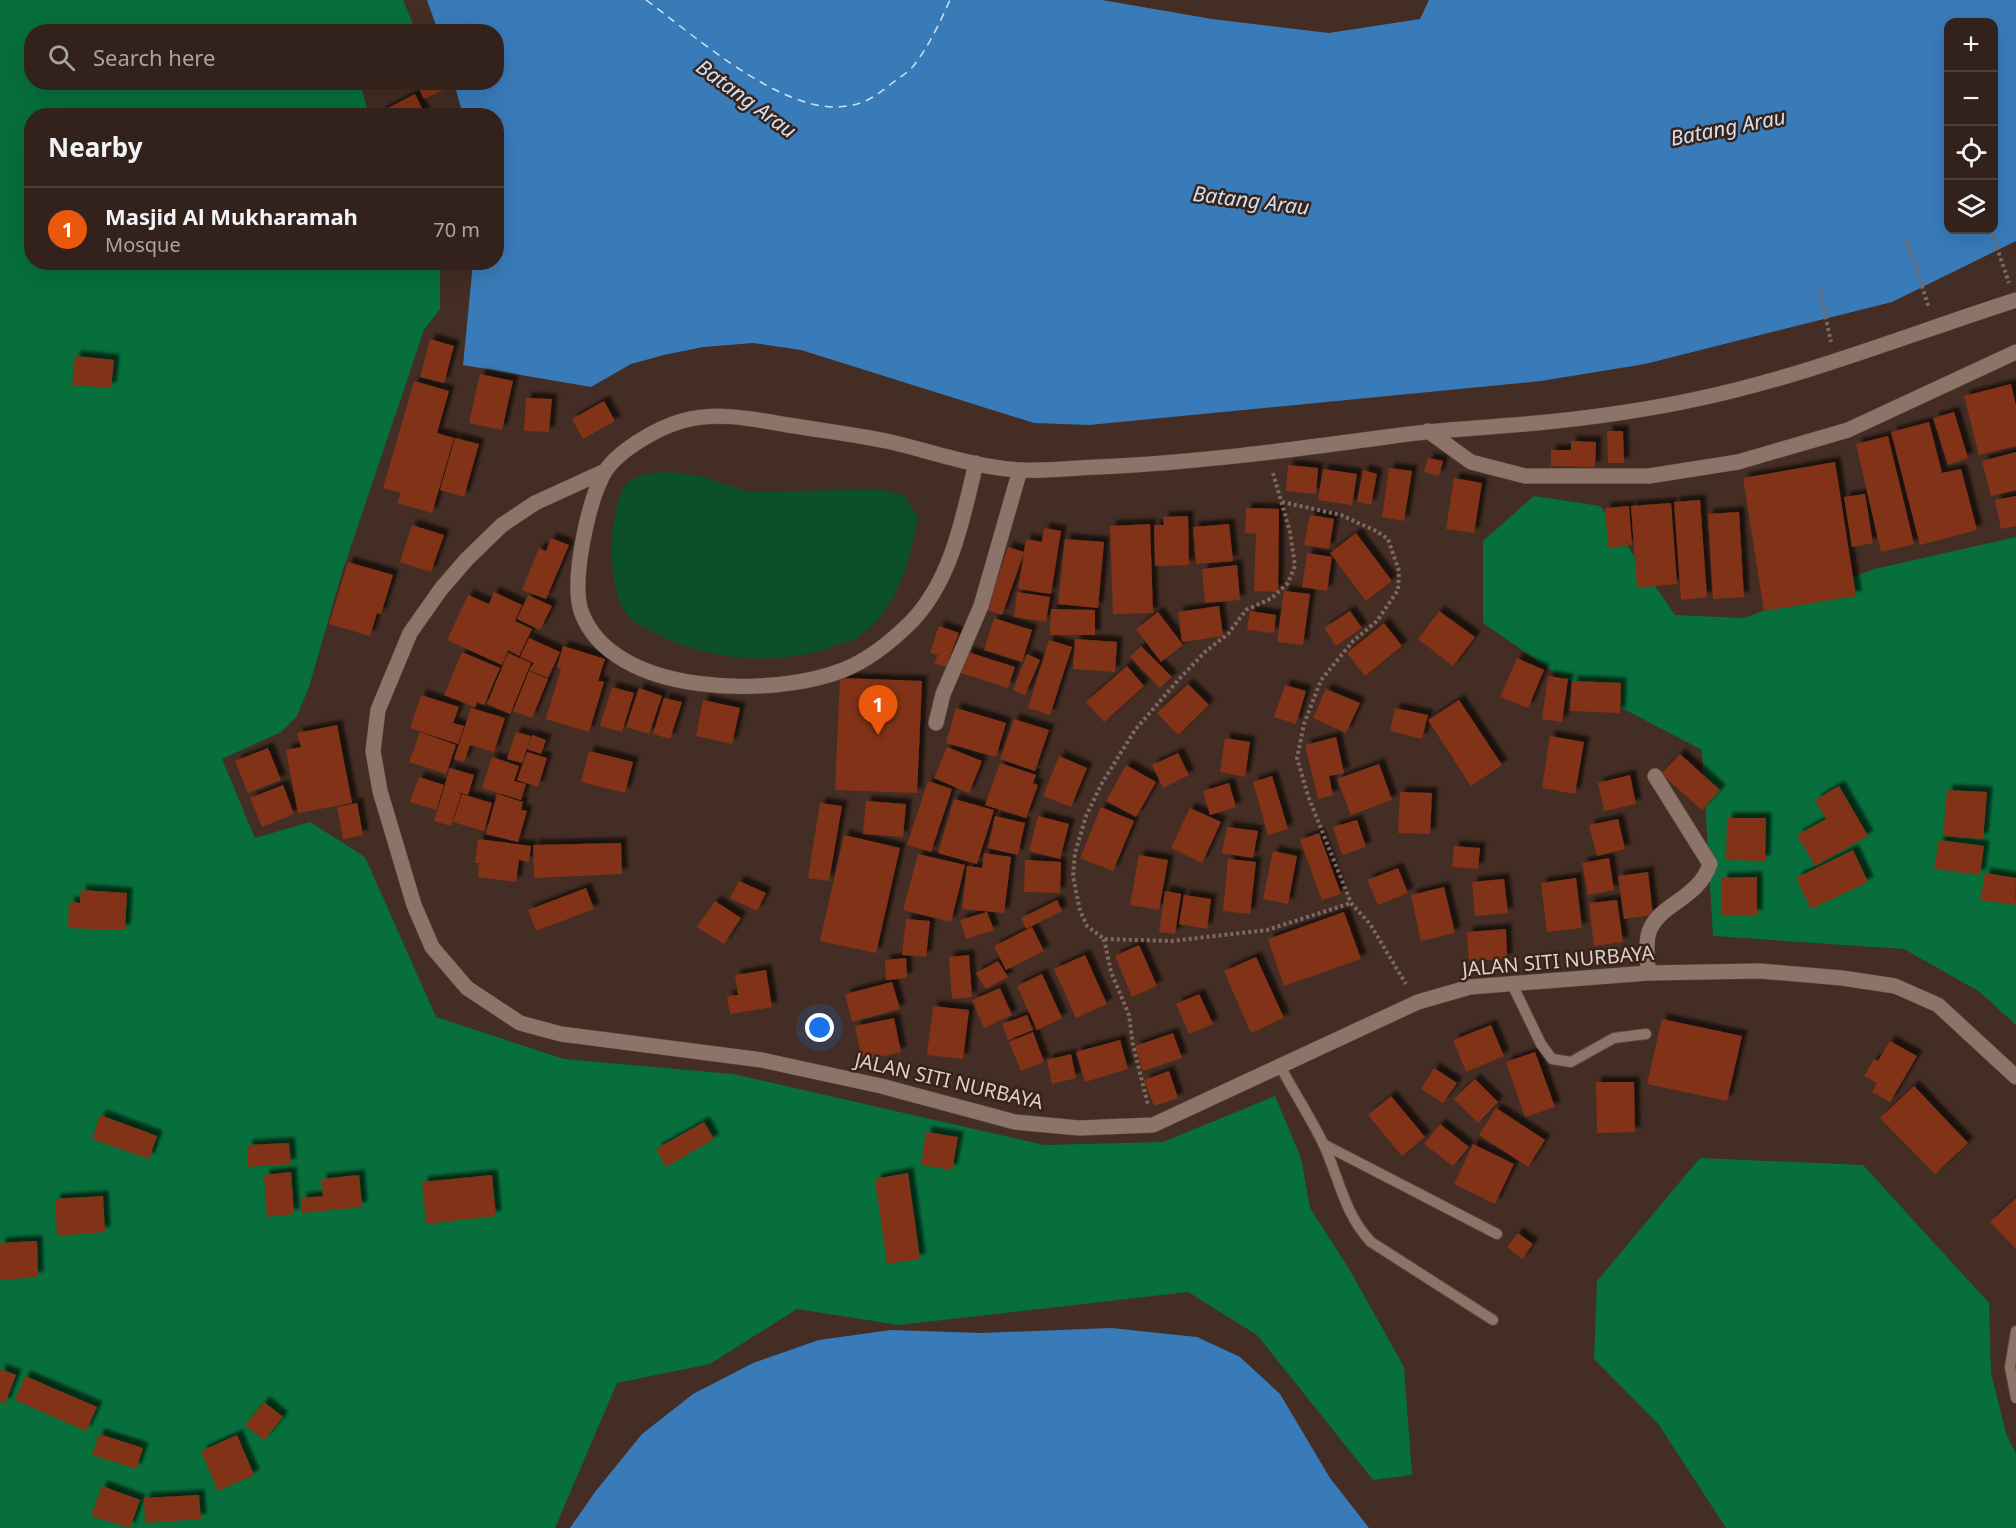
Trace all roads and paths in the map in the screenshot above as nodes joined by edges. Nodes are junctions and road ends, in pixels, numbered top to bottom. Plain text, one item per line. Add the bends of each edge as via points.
1 (1992, 234) edge
2 (1907, 240) dead end
3 (1819, 287) dead end
4 (2016, 300) edge
5 (1935, 326) junction
6 (2016, 352) edge
7 (1835, 363) junction
8 (1428, 431) junction
9 (1268, 452) junction
10 (976, 463) junction
11 (1020, 470) junction
12 (605, 471) junction
13 (1282, 502) junction
14 (936, 723) dead end
15 (1654, 776) dead end
16 (1351, 903) junction
17 (1104, 939) junction
18 (1648, 974) junction
19 (1511, 982) junction
20 (1418, 1002) junction
21 (1646, 1034) dead end
22 (1280, 1066) junction
23 (2016, 1077) edge
24 (1153, 1125) junction
25 (1323, 1144) junction
26 (1497, 1234) dead end
27 (1492, 1320) dead end
28 (2016, 1331) edge
29 (2016, 1398) edge

1 - 4 path
2 - 5 path
3 - 7 path
4 - 5 street
5 - 7 street
6 - 8 street via 1848,430 1738,462 1649,476 1516,475 1471,462
7 - 8 street via 1695,400 1542,423
8 - 9 street
9 - 11 street via 1154,465
9 - 13 path
10 - 11 street
10 - 12 street via 885,441 721,415 682,421 646,435
10 - 12 street via 962,521 937,591 914,619 881,650 844,670 805,682 756,688 680,680 627,664 598,639 582,614 577,589 591,512
11 - 14 street via 981,606 943,694
12 - 24 street, JALAN SITI NURBAYA via 535,503 502,525 467,559 410,633 378,710 373,751 380,791 414,905 432,947 467,988 520,1023 561,1034 762,1060 882,1086 1015,1122 1079,1128
13 - 16 path via 1341,515 1376,531 1388,539 1399,571 1398,590 1377,621 1353,641 1320,680 1297,758
13 - 17 path via 1295,566 1288,583 1272,598 1246,610 1228,634 1180,678 1135,730 1086,816 1073,876 1087,926
15 - 18 street via 1710,864 1705,880 1656,919 1649,933
16 - 17 path via 1267,930 1172,941
16 - 20 path via 1370,924
17 - 24 path via 1111,972 1129,1015 1132,1045
18 - 19 street, JALAN SITI NURBAYA
18 - 23 street, JALAN SITI NURBAYA via 1760,971 1895,986 1938,1005
19 - 20 street, JALAN SITI NURBAYA via 1470,987
19 - 21 lane via 1552,1059 1571,1062 1614,1038
20 - 22 street, JALAN SITI NURBAYA
22 - 24 street, JALAN SITI NURBAYA
22 - 25 lane
25 - 26 lane
25 - 27 lane via 1358,1229 1371,1242
28 - 29 lane via 2010,1367

